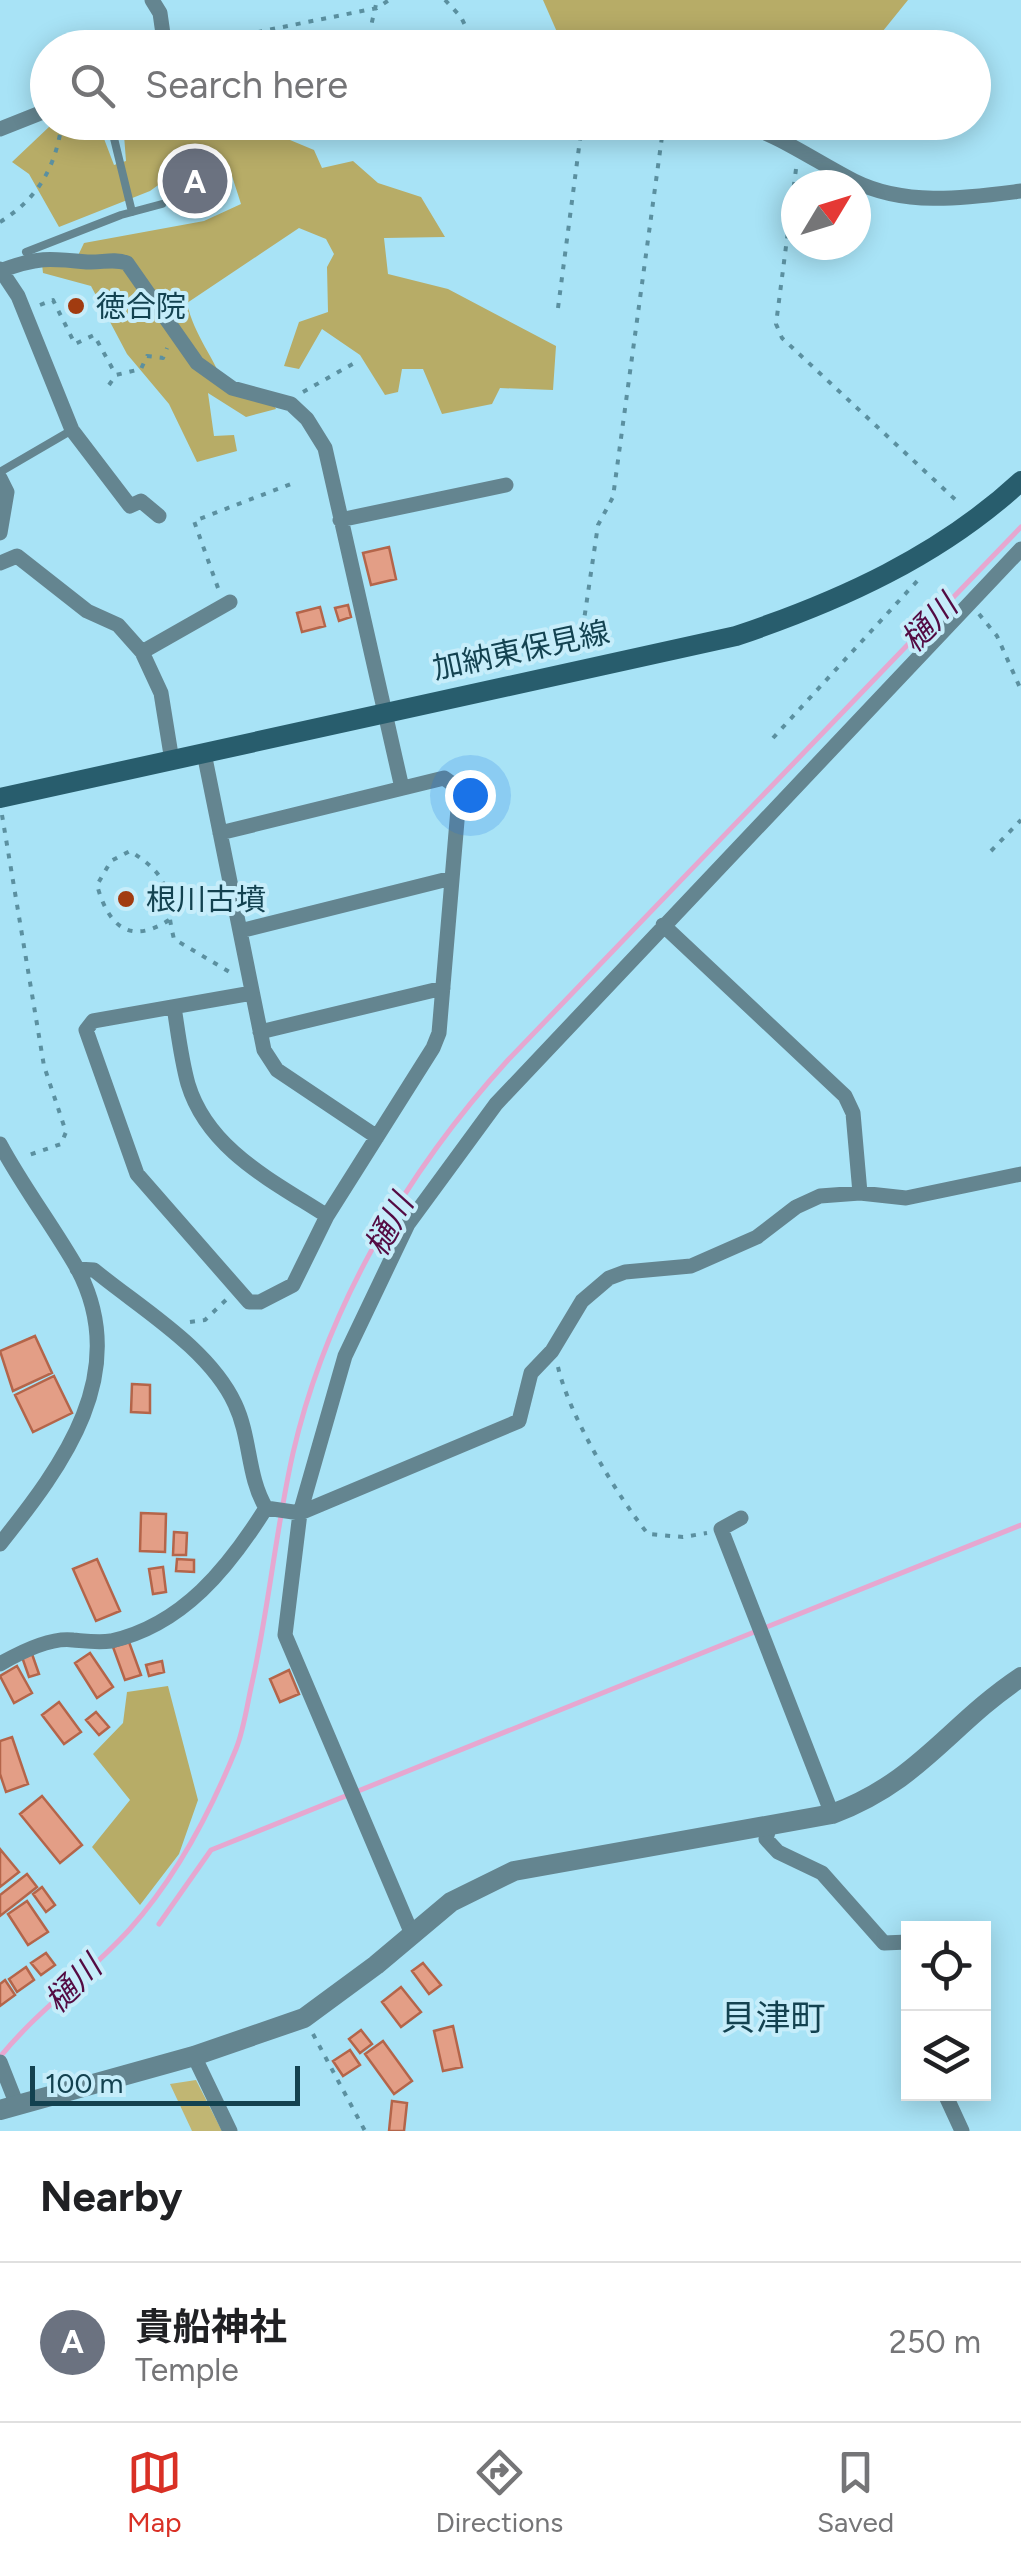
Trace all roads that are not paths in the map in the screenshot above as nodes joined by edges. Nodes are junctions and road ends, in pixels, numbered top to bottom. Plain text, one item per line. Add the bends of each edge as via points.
1 (152, 0) edge
2 (163, 30) edge
3 (30, 117) edge
4 (0, 129) edge
5 (114, 140) edge
6 (778, 140) edge
7 (1021, 191) edge
8 (162, 204) dead end
9 (132, 212) junction
10 (26, 252) junction
11 (0, 270) edge
12 (72, 430) junction
13 (0, 475) edge
14 (1021, 481) edge
15 (506, 485) dead end
16 (159, 516) dead end
17 (340, 520) junction
18 (0, 533) edge
19 (1021, 549) edge
20 (0, 563) edge
21 (224, 605) road end
22 (142, 652) junction
23 (383, 711) junction
24 (204, 754) junction
25 (172, 760) junction
26 (402, 788) junction
27 (0, 802) edge
28 (220, 833) junction
29 (452, 878) junction
30 (662, 925) junction
31 (240, 931) junction
32 (251, 988) junction
33 (443, 988) junction
34 (174, 1007) junction
35 (260, 1032) junction
36 (376, 1137) junction
37 (4, 1151) edge
38 (1021, 1174) edge
39 (860, 1192) junction
40 (327, 1216) junction
41 (77, 1269) junction
42 (269, 1509) junction
43 (298, 1512) junction
44 (741, 1518) dead end
45 (0, 1544) edge
46 (0, 1664) edge
47 (1021, 1677) edge
48 (832, 1814) junction
49 (770, 1826) junction
50 (412, 1934) junction
51 (901, 1942) edge
52 (194, 2056) junction
53 (2, 2068) edge
54 (947, 2101) edge
55 (9, 2108) edge
56 (230, 2131) edge
57 (962, 2131) edge

1 - 2 street
3 - 4 street
5 - 9 lane
6 - 7 street via 857,183 889,192 951,200
8 - 9 lane
9 - 10 lane
10 - 11 street
10 - 17 street via 128,263 197,363 232,388 288,402 307,419 325,448
11 - 12 street via 24,311
12 - 13 lane
12 - 16 street via 124,502 141,501
13 - 18 street via 6,492
14 - 23 main road, 加納東保見線 via 920,555 807,612 754,630
15 - 17 street
17 - 23 street
19 - 30 street
20 - 22 street via 17,556 87,611 118,626
21 - 22 street
22 - 25 street via 161,693
23 - 24 main road, 加納東保見線
23 - 26 street
24 - 25 main road, 加納東保見線
24 - 28 street
25 - 27 main road, 加納東保見線
26 - 28 street
26 - 29 street via 444,778 454,785
28 - 31 street
29 - 31 street
29 - 33 street
30 - 39 street via 845,1096 853,1113
30 - 43 street via 496,1104 408,1224 345,1356
31 - 32 street
32 - 34 street
32 - 35 street
33 - 35 street
33 - 36 street via 433,1048
34 - 40 street via 187,1082 208,1125 254,1168
34 - 40 street via 93,1021 86,1030 137,1174 249,1302 292,1285
35 - 36 street via 277,1070
36 - 40 street
37 - 41 street
38 - 39 street via 906,1198
39 - 43 street via 820,1196 757,1237 691,1266 609,1278 582,1300 526,1383 519,1421
41 - 42 street via 94,1270 205,1363 234,1401 255,1490
41 - 45 street via 98,1339 90,1406 76,1439
42 - 43 street
42 - 46 street via 213,1584 149,1627 109,1641 71,1639 22,1651
43 - 50 street via 285,1636
44 - 48 street via 721,1529
47 - 48 street via 893,1786
48 - 49 street
49 - 50 street via 514,1872 469,1890
49 - 51 street via 766,1840 778,1852 822,1873 884,1943
50 - 52 street via 304,2018
52 - 55 street
52 - 56 street
53 - 55 street
54 - 57 street

